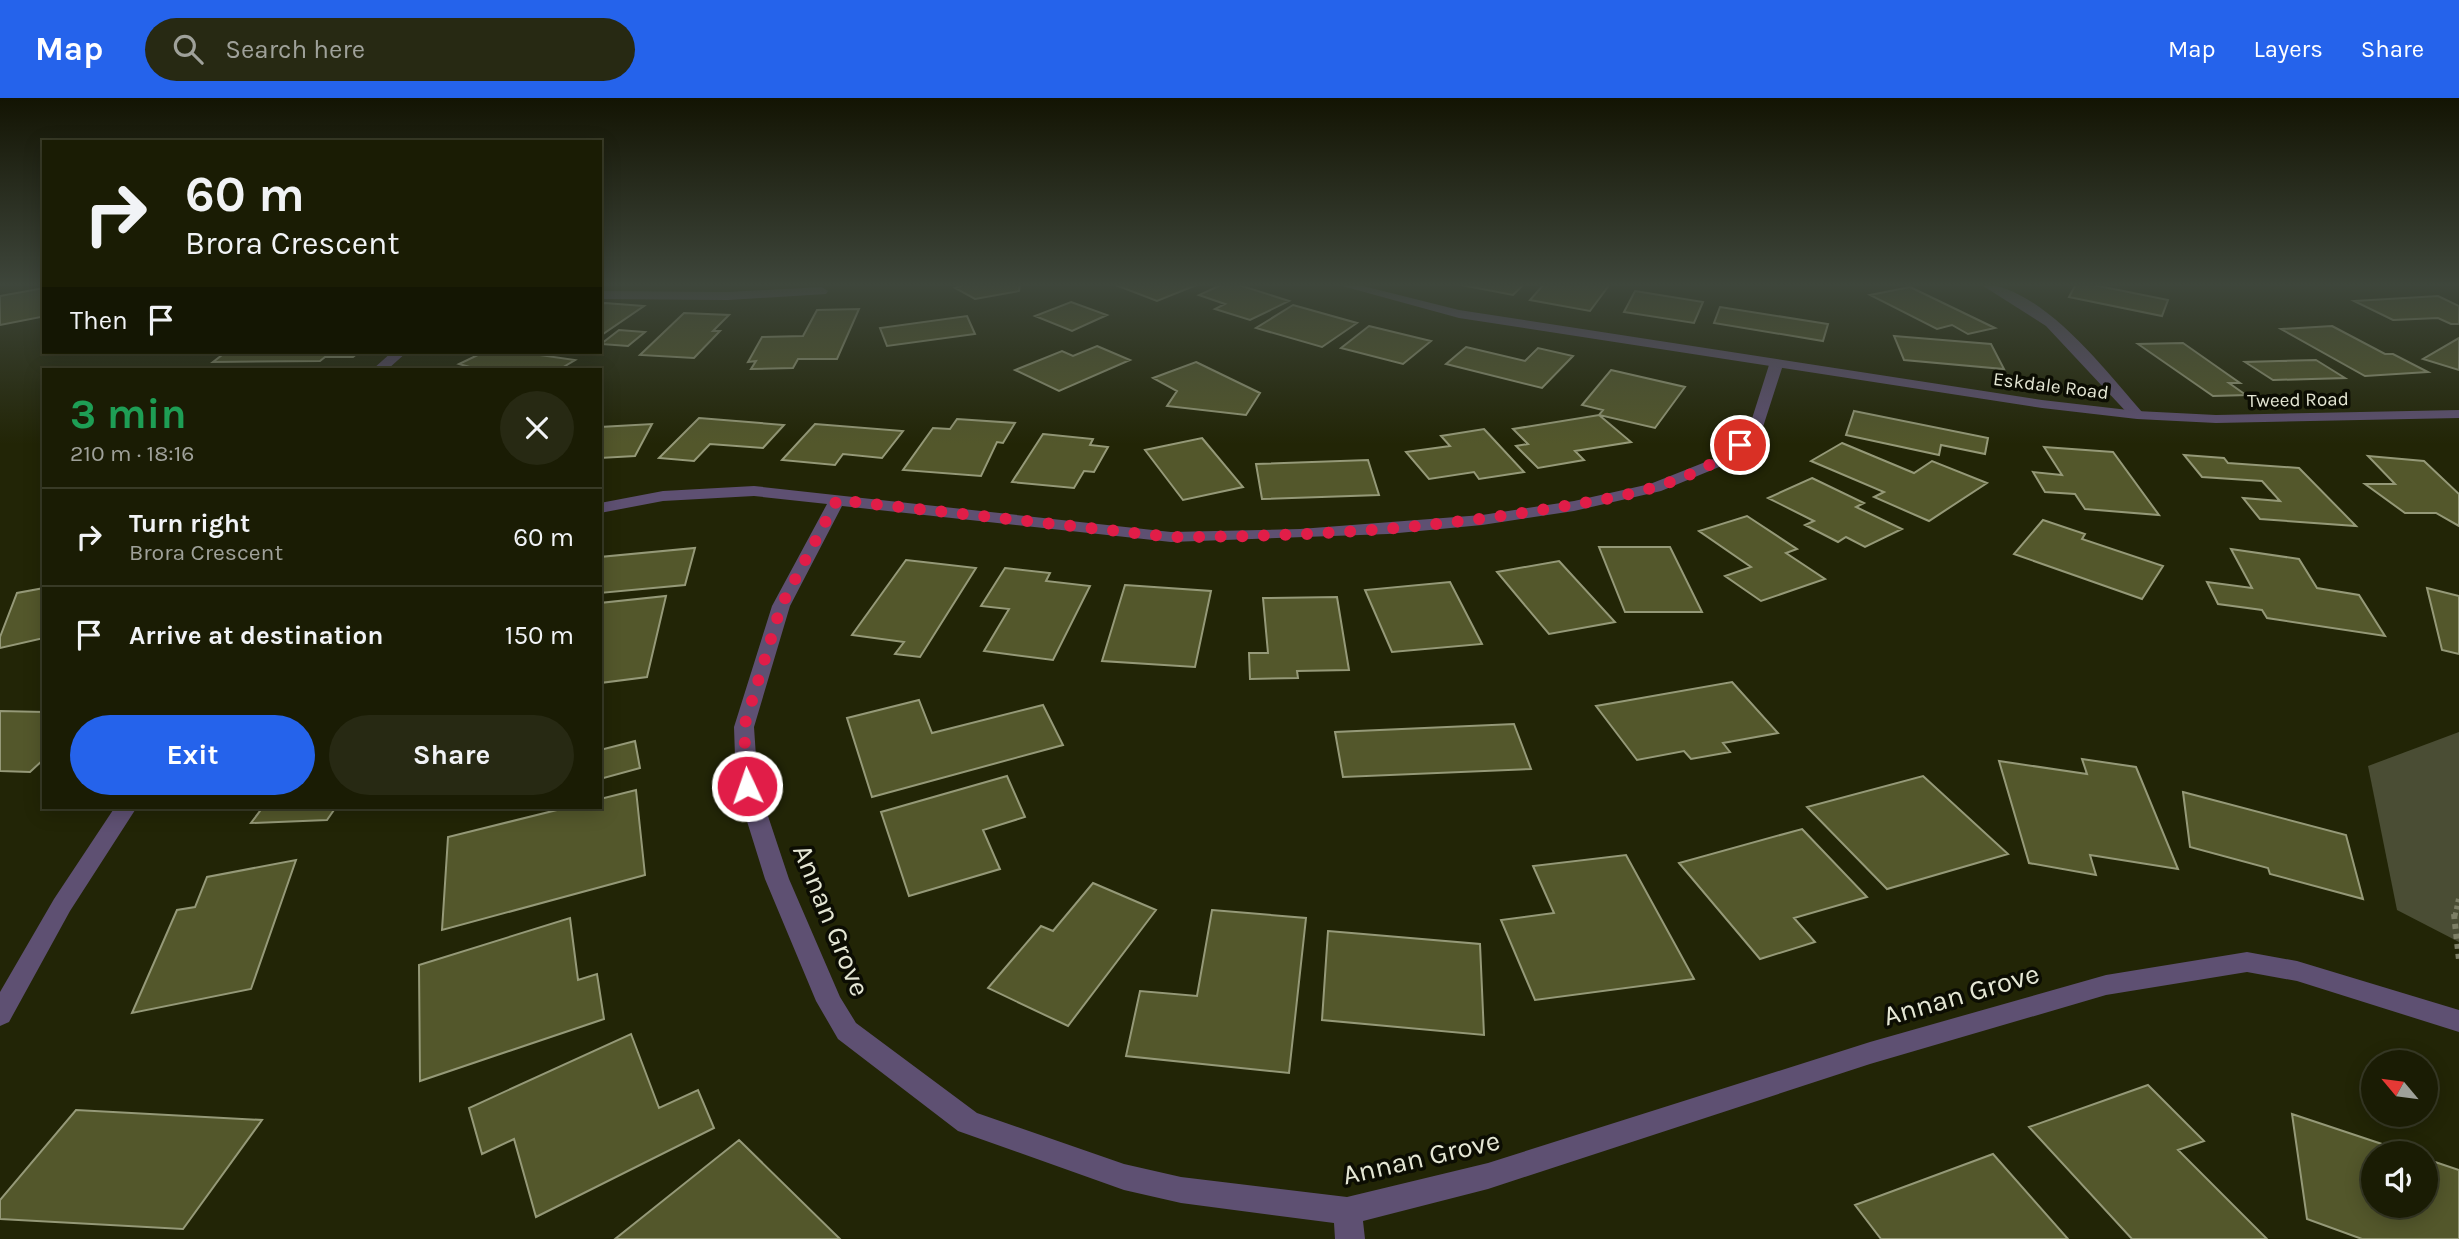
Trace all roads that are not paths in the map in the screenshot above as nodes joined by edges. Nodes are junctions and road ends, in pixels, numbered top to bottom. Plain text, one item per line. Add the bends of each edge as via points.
1 (1603, 337) edge
2 (2066, 337) edge
3 (398, 354) edge
4 (1776, 365) junction
5 (381, 368) edge
6 (2459, 414) edge
7 (2137, 415) junction
8 (837, 500) junction
9 (602, 508) edge
10 (125, 809) edge
11 (0, 1015) edge
12 (2459, 1021) edge
13 (1348, 1225) edge

1 - 4 street, Eskdale Road
2 - 7 street
3 - 5 street
4 - 7 street, Eskdale Road
4 - 8 street via 1755,431 1724,458 1630,496 1460,523 1223,539
6 - 7 street, Tweed Road via 2283,420
8 - 9 street via 754,491 663,496
8 - 13 street, Annan Grove via 781,606 744,727 747,786 772,864 829,1001 847,1031 968,1122 1124,1177
10 - 11 street via 62,905
12 - 13 street, Annan Grove via 2297,971 2248,962 2106,985 1870,1053

